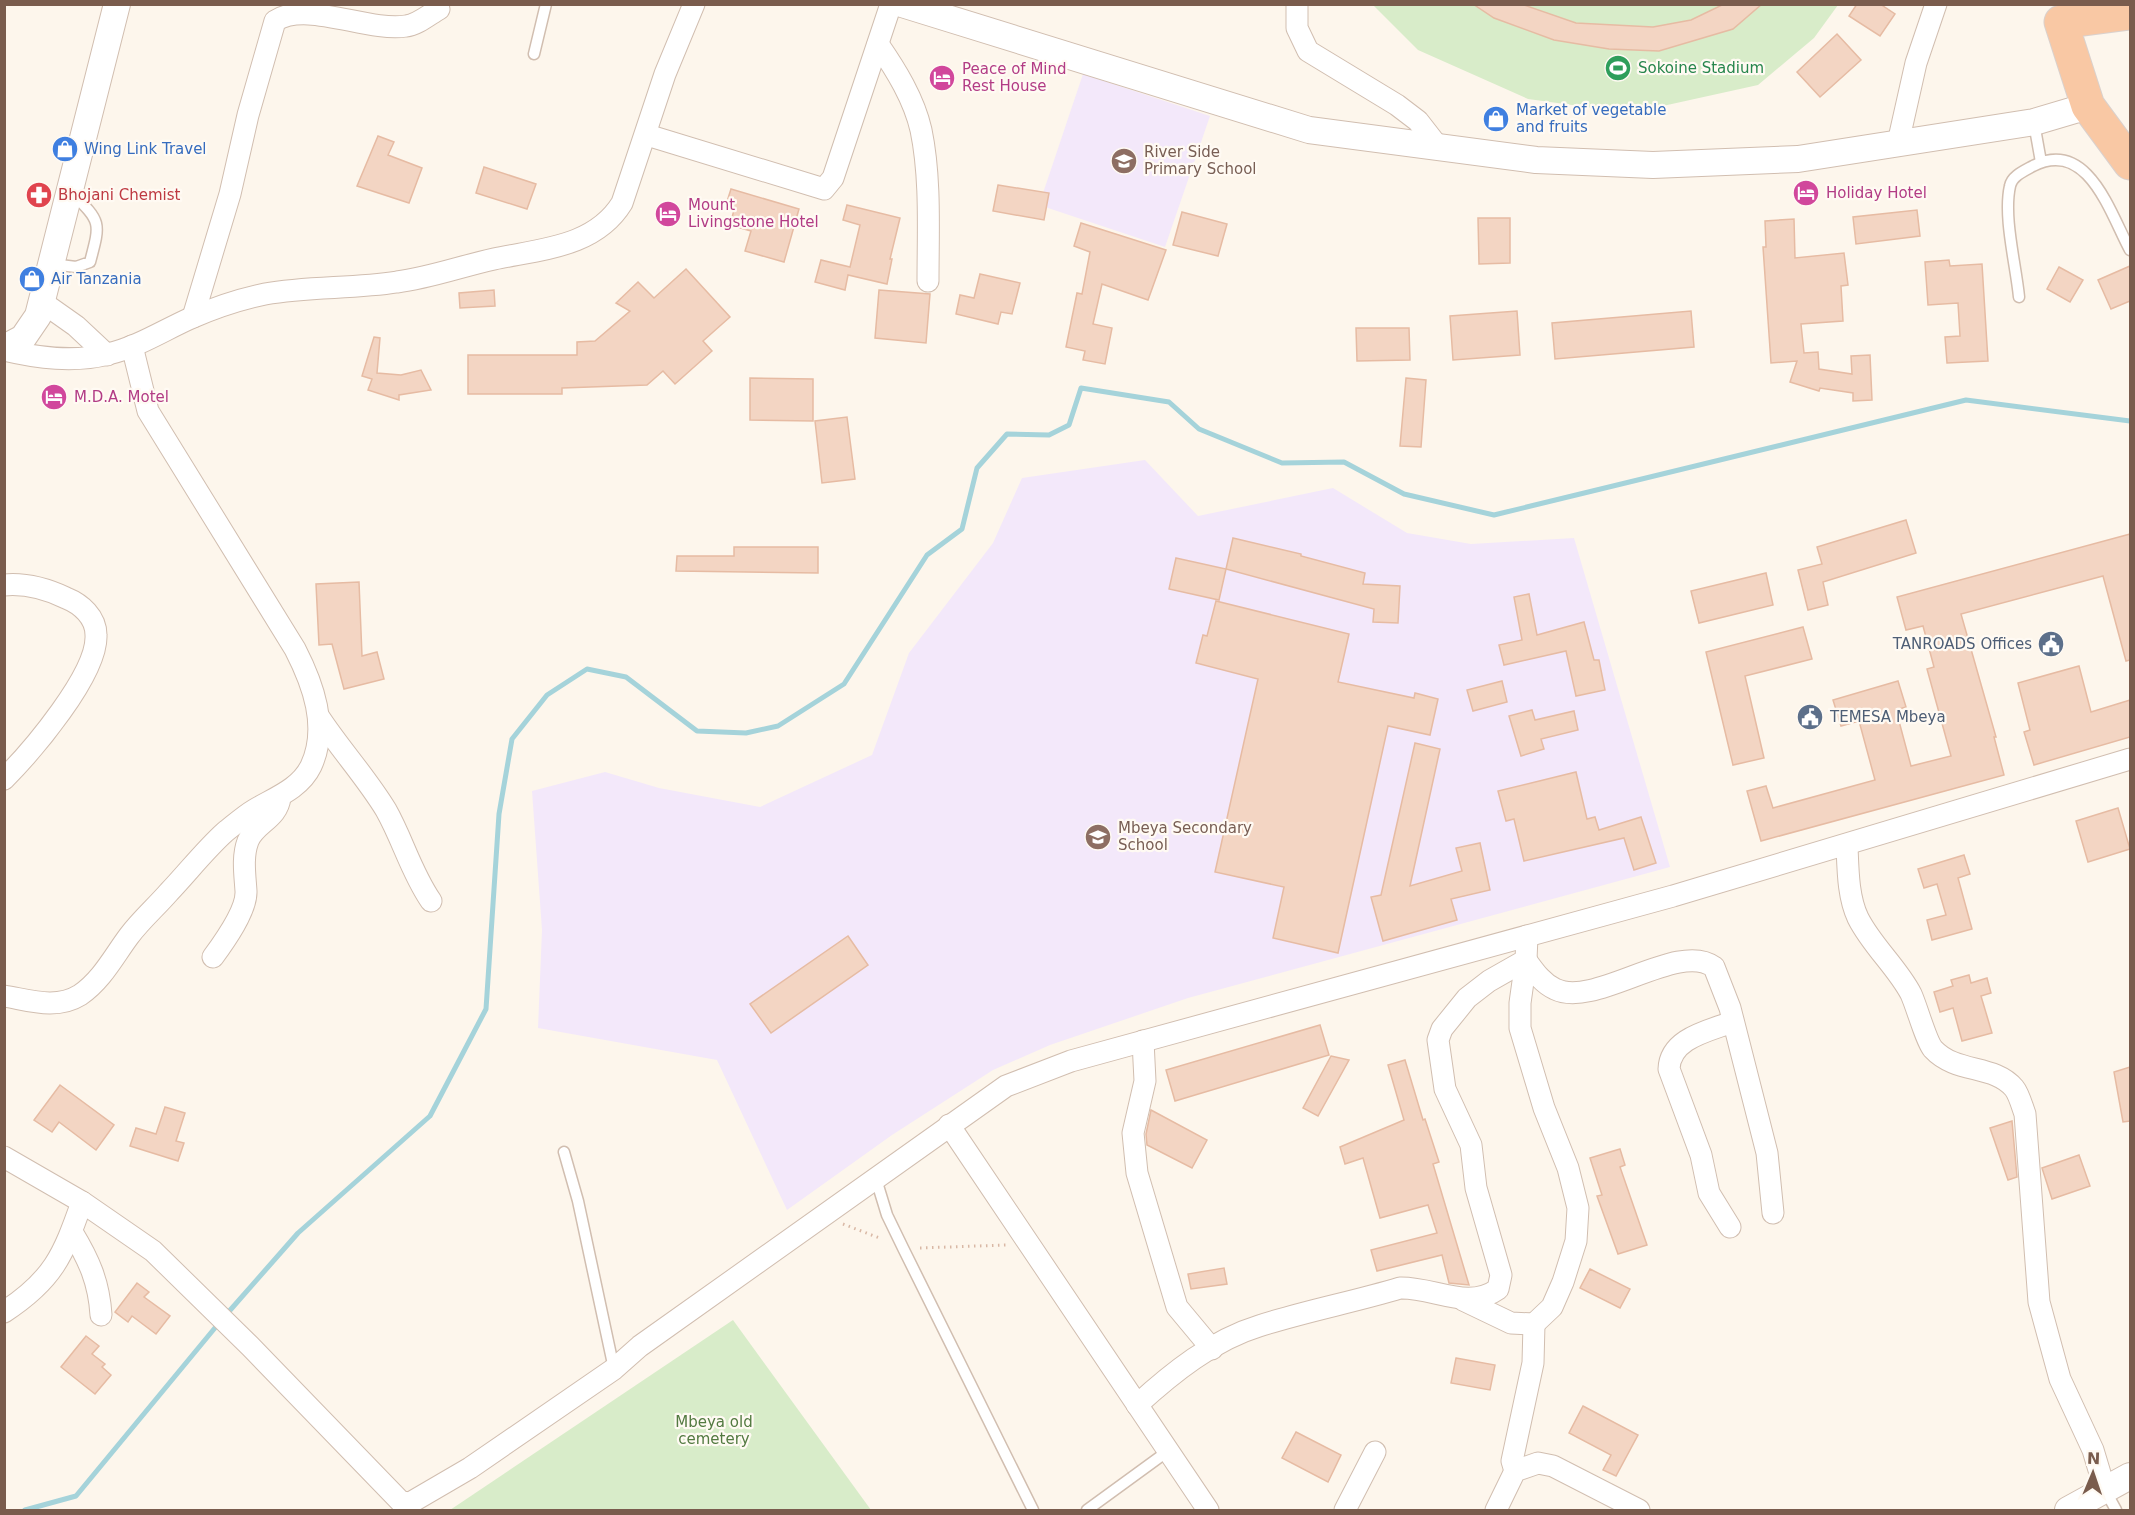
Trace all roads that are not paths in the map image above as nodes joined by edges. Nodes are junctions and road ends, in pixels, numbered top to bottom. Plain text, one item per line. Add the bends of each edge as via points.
1 (117, 4) edge
2 (546, 4) edge
3 (694, 4) edge
4 (891, 4) edge
5 (902, 4) edge
6 (1297, 4) edge
7 (1936, 4) edge
8 (439, 9) dead end
9 (2130, 13) edge
10 (878, 44) junction
11 (534, 54) dead end
12 (2088, 106) junction
13 (2034, 122) junction
14 (647, 135) junction
15 (1898, 143) junction
16 (1439, 148) junction
17 (2041, 162) junction
18 (2130, 163) edge
19 (70, 191) junction
20 (2130, 250) edge
21 (52, 264) junction
22 (928, 281) dead end
23 (2019, 297) dead end
24 (42, 302) junction
25 (193, 317) junction
26 (132, 346) junction
27 (4, 349) edge
28 (106, 355) junction
29 (4, 585) edge
30 (319, 717) junction
31 (2130, 759) edge
32 (4, 779) edge
33 (280, 797) junction
34 (1846, 846) junction
35 (431, 901) dead end
36 (1527, 936) junction
37 (213, 957) dead end
38 (1526, 960) junction
39 (4, 996) edge
40 (1732, 1022) junction
41 (1143, 1041) junction
42 (949, 1125) junction
43 (564, 1152) dead end
44 (4, 1156) edge
45 (876, 1179) junction
46 (82, 1202) junction
47 (1773, 1213) dead end
48 (1730, 1227) dead end
49 (72, 1232) junction
50 (1463, 1300) junction
51 (4, 1312) edge
52 (101, 1315) dead end
53 (1534, 1324) junction
54 (1212, 1349) junction
55 (614, 1369) junction
56 (1137, 1405) junction
57 (1168, 1451) junction
58 (1375, 1452) dead end
59 (1515, 1471) junction
60 (2130, 1476) edge
61 (2110, 1500) edge
62 (401, 1506) edge
63 (1033, 1510) edge
64 (1087, 1510) edge
65 (1208, 1510) edge
66 (1345, 1510) edge
67 (1496, 1510) edge
68 (1638, 1510) edge
69 (2068, 1510) edge

1 - 19 street
2 - 11 lane
3 - 14 street via 665,74
4 - 10 street
5 - 16 street via 1309,130
6 - 16 street via 1297,28 1308,51 1397,105 1418,121
7 - 15 street via 1916,63
8 - 25 street via 408,26 306,12 283,14 275,21
9 - 12 highway via 2061,22
10 - 14 street via 833,178 824,189
10 - 22 street via 906,90 921,130
12 - 13 street
12 - 18 highway
13 - 15 street
13 - 17 lane
14 - 25 street via 622,203 612,219 601,229 558,247 398,282 265,294
15 - 16 street via 1798,159 1653,165 1536,160
17 - 20 lane via 2074,162 2090,176
17 - 23 lane via 2010,183 2008,203
19 - 21 street
19 - 21 lane via 95,216 98,232 90,262 76,267
21 - 24 street
24 - 27 street via 31,329
24 - 28 street via 76,326
25 - 26 street
26 - 28 street
26 - 30 street via 148,411 295,649 311,679
27 - 28 street via 34,357 75,359
29 - 32 street via 28,586 80,604 96,634 92,654 76,689 27,756
30 - 33 street via 316,752 310,769
30 - 35 street via 387,812 415,877
31 - 34 street
33 - 37 street via 276,812 249,838 245,850 246,891 241,908
33 - 39 street via 251,811 225,833 130,934 103,974 79,996 57,1003
34 - 36 street
34 - 61 street via 1850,893 1858,917 1902,977 1932,1048 1953,1065 1987,1071 2014,1088 2025,1114 2039,1302 2060,1379 2093,1450
36 - 38 street
36 - 41 street
38 - 40 street via 1547,985 1565,993 1591,991 1678,963 1709,964 1718,974
38 - 50 street via 1467,998 1438,1040 1445,1089 1471,1145 1476,1188 1501,1275 1498,1289
38 - 53 street via 1520,1028 1578,1208 1575,1241 1563,1282 1552,1307
40 - 47 street via 1767,1153
40 - 48 street via 1692,1037 1669,1058 1669,1069 1701,1155 1709,1193
41 - 42 street via 1071,1061 1006,1086
41 - 54 street via 1145,1081 1133,1133 1137,1173 1177,1307
42 - 45 street
42 - 56 street
43 - 55 lane
44 - 46 street
45 - 55 street via 640,1346
45 - 63 lane via 887,1215
46 - 49 street
46 - 62 street via 153,1251 202,1297
49 - 51 street via 46,1279
49 - 52 street via 100,1289
50 - 53 street via 1512,1323
50 - 54 street via 1421,1288 1400,1288 1258,1326
53 - 59 street via 1528,1389 1512,1461
54 - 56 street via 1170,1375
55 - 62 street via 470,1468
56 - 57 street
57 - 64 lane
57 - 65 street
58 - 66 street
59 - 67 street
59 - 68 street via 1538,1463 1553,1466
60 - 61 street
61 - 69 street

